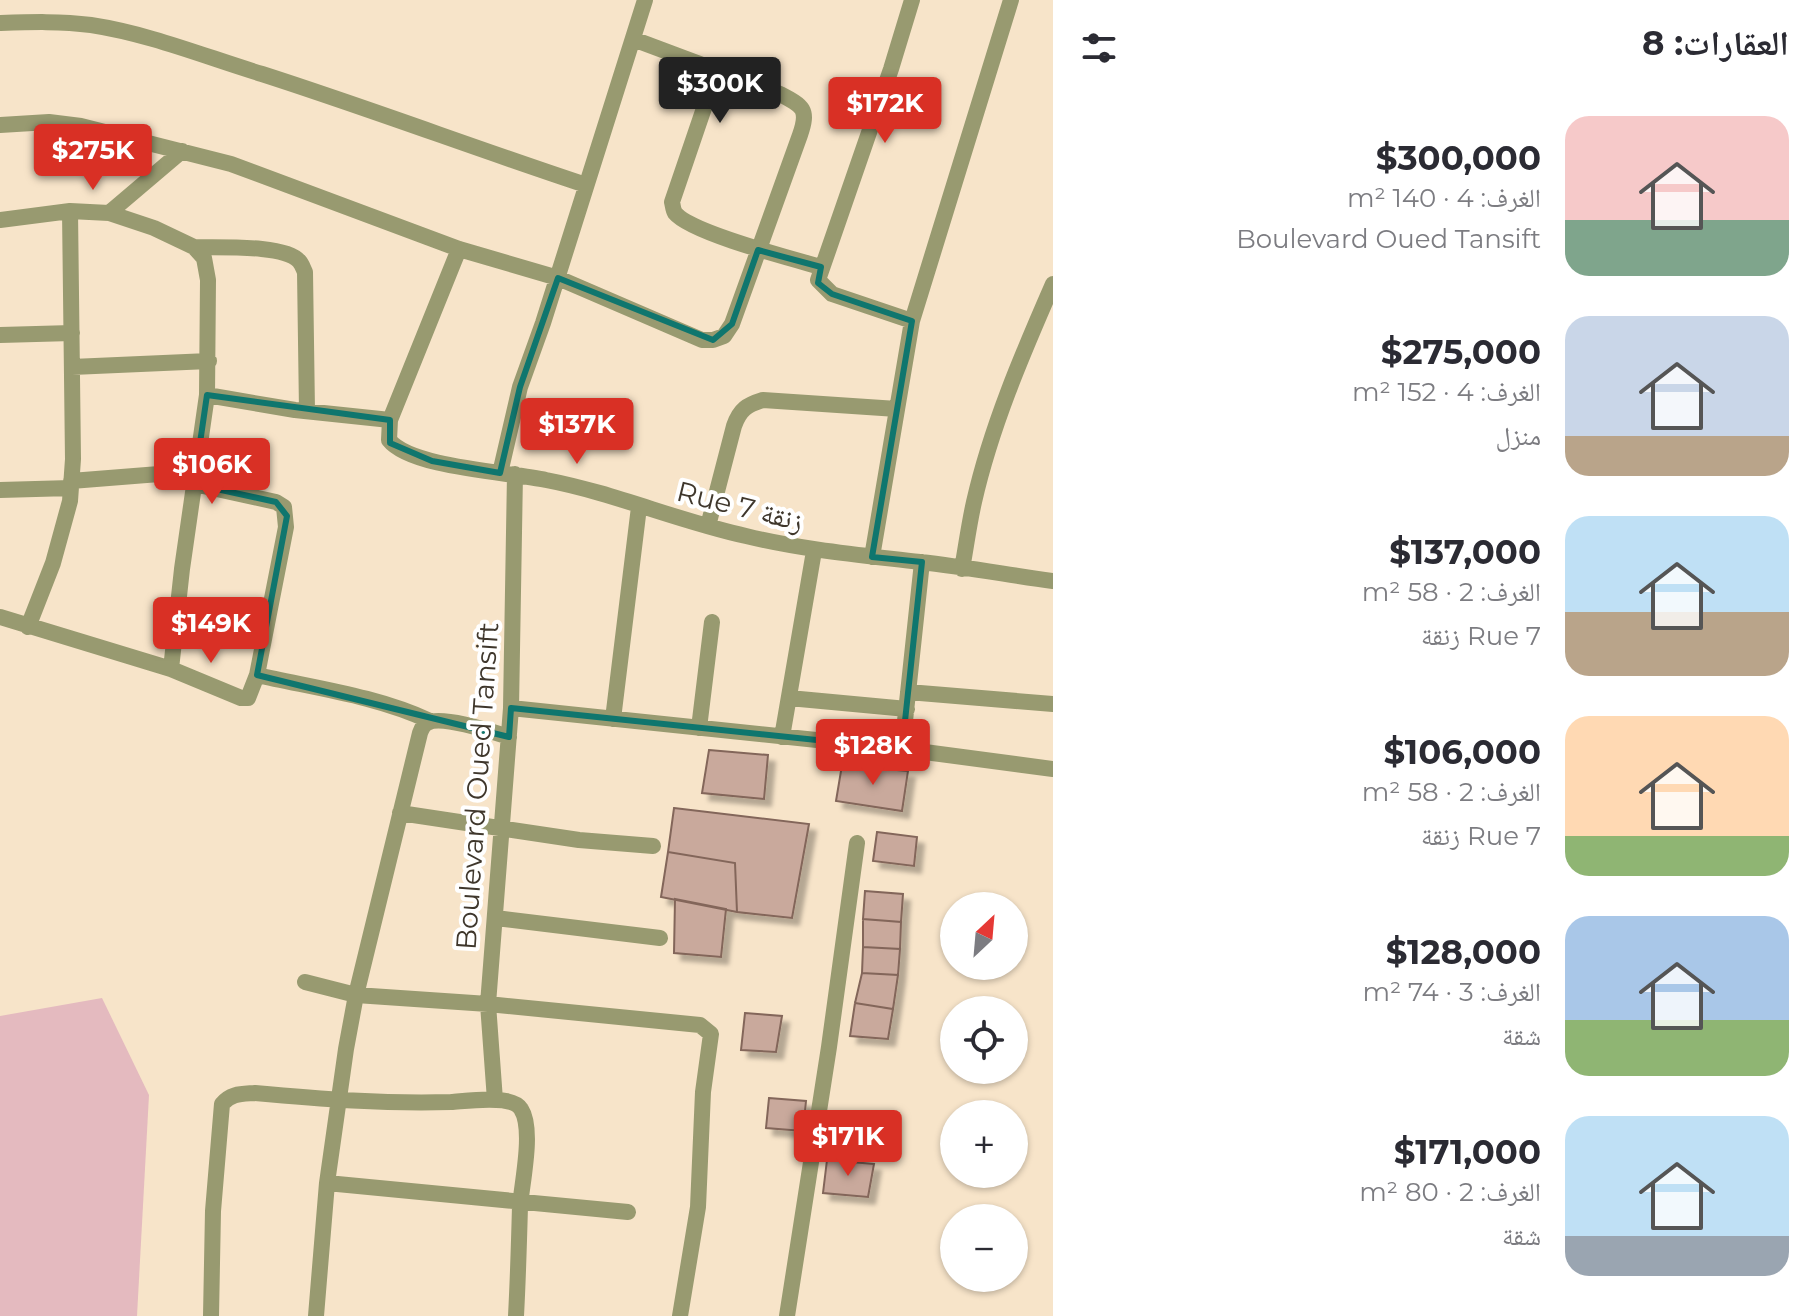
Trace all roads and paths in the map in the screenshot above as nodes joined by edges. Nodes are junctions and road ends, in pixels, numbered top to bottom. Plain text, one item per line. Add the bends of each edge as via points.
1 (645, 0) edge
2 (912, 0) edge
3 (1011, 0) edge
4 (0, 23) edge
5 (633, 39) junction
6 (717, 70) junction
7 (0, 125) edge
8 (182, 151) junction
9 (586, 185) junction
10 (70, 211) junction
11 (109, 213) junction
12 (0, 220) edge
13 (194, 247) junction
14 (459, 249) junction
15 (758, 250) junction
16 (821, 267) junction
17 (558, 278) junction
18 (1053, 284) edge
19 (912, 321) junction
20 (72, 333) junction
21 (0, 335) edge
22 (209, 361) junction
23 (72, 367) junction
24 (207, 395) junction
25 (897, 409) junction
26 (307, 411) junction
27 (390, 420) junction
28 (508, 474) junction
29 (196, 478) junction
30 (71, 485) junction
31 (0, 490) edge
32 (639, 507) junction
33 (708, 526) junction
34 (814, 551) junction
35 (872, 557) junction
36 (922, 562) junction
37 (962, 569) junction
38 (1053, 581) edge
39 (0, 618) edge
40 (712, 622) dead end
41 (28, 627) junction
42 (171, 669) junction
43 (257, 675) junction
44 (908, 692) junction
45 (789, 698) junction
46 (1053, 704) edge
47 (511, 708) junction
48 (907, 709) junction
49 (613, 719) junction
50 (430, 721) junction
51 (699, 728) junction
52 (509, 737) junction
53 (782, 737) junction
54 (902, 749) junction
55 (1053, 769) edge
56 (400, 813) junction
57 (502, 829) junction
58 (857, 843) dead end
59 (653, 846) dead end
60 (496, 918) junction
61 (660, 938) dead end
62 (305, 982) dead end
63 (356, 995) junction
64 (488, 1004) junction
65 (338, 1100) junction
66 (495, 1100) junction
67 (327, 1183) junction
68 (521, 1203) junction
69 (628, 1212) dead end
70 (211, 1316) edge
71 (316, 1316) edge
72 (516, 1316) edge
73 (680, 1316) edge
74 (787, 1316) edge

1 - 5 street, Boulevard Oued Tansift
2 - 16 street
3 - 19 street
4 - 9 street via 94,26 178,46
5 - 6 street
5 - 9 street, Boulevard Oued Tansift
6 - 15 street via 672,202 674,212 684,221
6 - 15 street via 780,94 804,112
7 - 8 street via 81,126
8 - 11 street
8 - 14 street via 231,164
9 - 17 street, Boulevard Oued Tansift
10 - 11 street
10 - 12 street
10 - 20 street
11 - 13 street
13 - 22 street via 204,258 208,280
13 - 26 street via 265,250 299,260 305,272
14 - 17 street
14 - 27 street
15 - 16 street
15 - 17 street via 732,324 724,336 713,340 680,332
16 - 19 street via 818,280 832,294
17 - 28 street, Boulevard Oued Tansift via 520,387
18 - 37 street via 998,420 974,502
19 - 25 street
20 - 21 street
20 - 23 street
22 - 23 street
22 - 24 street
23 - 30 street
24 - 26 street
24 - 29 street
25 - 33 street via 763,400 747,405 734,426
25 - 35 street
26 - 27 street
27 - 28 street, Rue 7 زنقة via 389,440 405,454
28 - 32 street, Rue 7 زنقة via 592,490
28 - 47 street, Boulevard Oued Tansift
29 - 30 street
29 - 42 street
29 - 43 street via 276,502 287,516
30 - 31 street
30 - 41 street via 53,563
32 - 33 street, Rue 7 زنقة
32 - 49 street
33 - 34 street, Rue 7 زنقة
34 - 35 street, Rue 7 زنقة
34 - 45 street
35 - 36 street, Rue 7 زنقة
36 - 37 street, Rue 7 زنقة
36 - 44 street
37 - 38 street, Rue 7 زنقة
39 - 41 street
40 - 51 street
41 - 42 street
42 - 43 street via 241,698 248,698
43 - 50 street
44 - 46 street
44 - 48 street
45 - 48 street
45 - 53 street
47 - 49 street
47 - 52 street, Boulevard Oued Tansift
48 - 54 street
49 - 51 street
50 - 52 street
50 - 56 street via 420,733
51 - 53 street
52 - 57 street, Boulevard Oued Tansift
53 - 54 street
54 - 55 street
56 - 57 street
56 - 63 street
57 - 59 street
57 - 60 street, Boulevard Oued Tansift
58 - 74 street
60 - 61 street
60 - 64 street, Boulevard Oued Tansift
62 - 63 street
63 - 64 street
63 - 65 street
64 - 66 street, Boulevard Oued Tansift
64 - 73 street via 700,1025 711,1034 698,1207
65 - 66 street
65 - 67 street
65 - 70 street via 255,1093 237,1094 222,1104
66 - 68 street via 515,1103 525,1118
67 - 68 street
67 - 71 street
68 - 69 street
68 - 72 street

